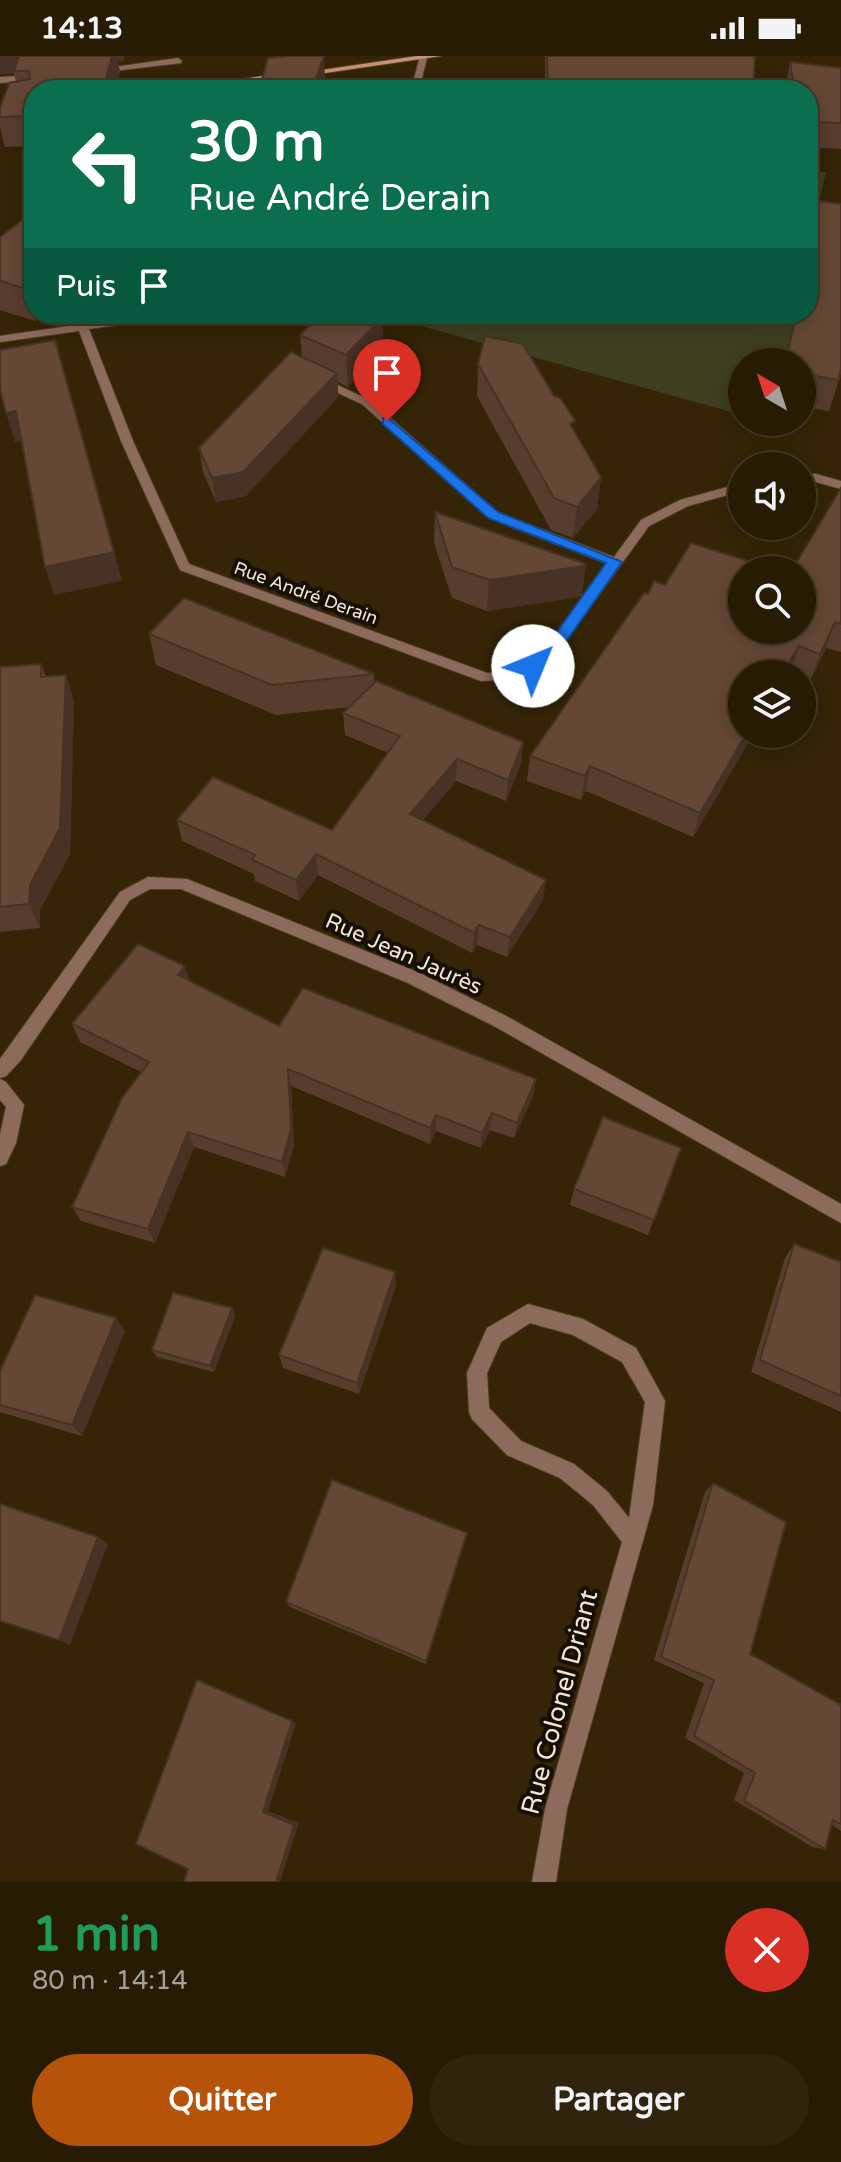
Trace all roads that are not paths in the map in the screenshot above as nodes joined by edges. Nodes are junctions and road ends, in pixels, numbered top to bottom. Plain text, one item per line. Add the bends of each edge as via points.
1 (437, 56) edge
2 (423, 58) edge
3 (178, 61) dead end
4 (89, 71) edge
5 (45, 76) edge
6 (0, 80) edge
7 (251, 80) edge
8 (418, 80) edge
9 (24, 238) edge
10 (0, 257) edge
11 (109, 324) edge
12 (83, 328) junction
13 (0, 339) edge
14 (300, 372) edge
15 (816, 478) edge
16 (841, 485) edge
17 (728, 491) edge
18 (615, 562) junction
19 (0, 1071) edge
20 (0, 1087) edge
21 (0, 1158) edge
22 (841, 1214) edge
23 (633, 1539) junction
24 (544, 1882) edge

1 - 2 main road
2 - 7 main road
2 - 8 street
3 - 4 street
5 - 6 street
9 - 10 street
11 - 12 street
12 - 13 street
12 - 18 street, Rue André Derain via 184,567 486,678 518,676 547,657
14 - 18 street via 366,402 493,515
15 - 16 street
17 - 18 street, Rue André Derain via 684,503 645,523
19 - 22 street, Rue Jean Jaurès via 125,896 148,883 182,883 426,984 500,1021
20 - 21 street via 15,1105
23 - 23 street, Rue Colonel Driant via 643,1505 655,1401 629,1355 576,1326 528,1313 494,1335 477,1373 479,1412 514,1448 567,1471 600,1498
23 - 24 street, Rue Colonel Driant via 556,1809

